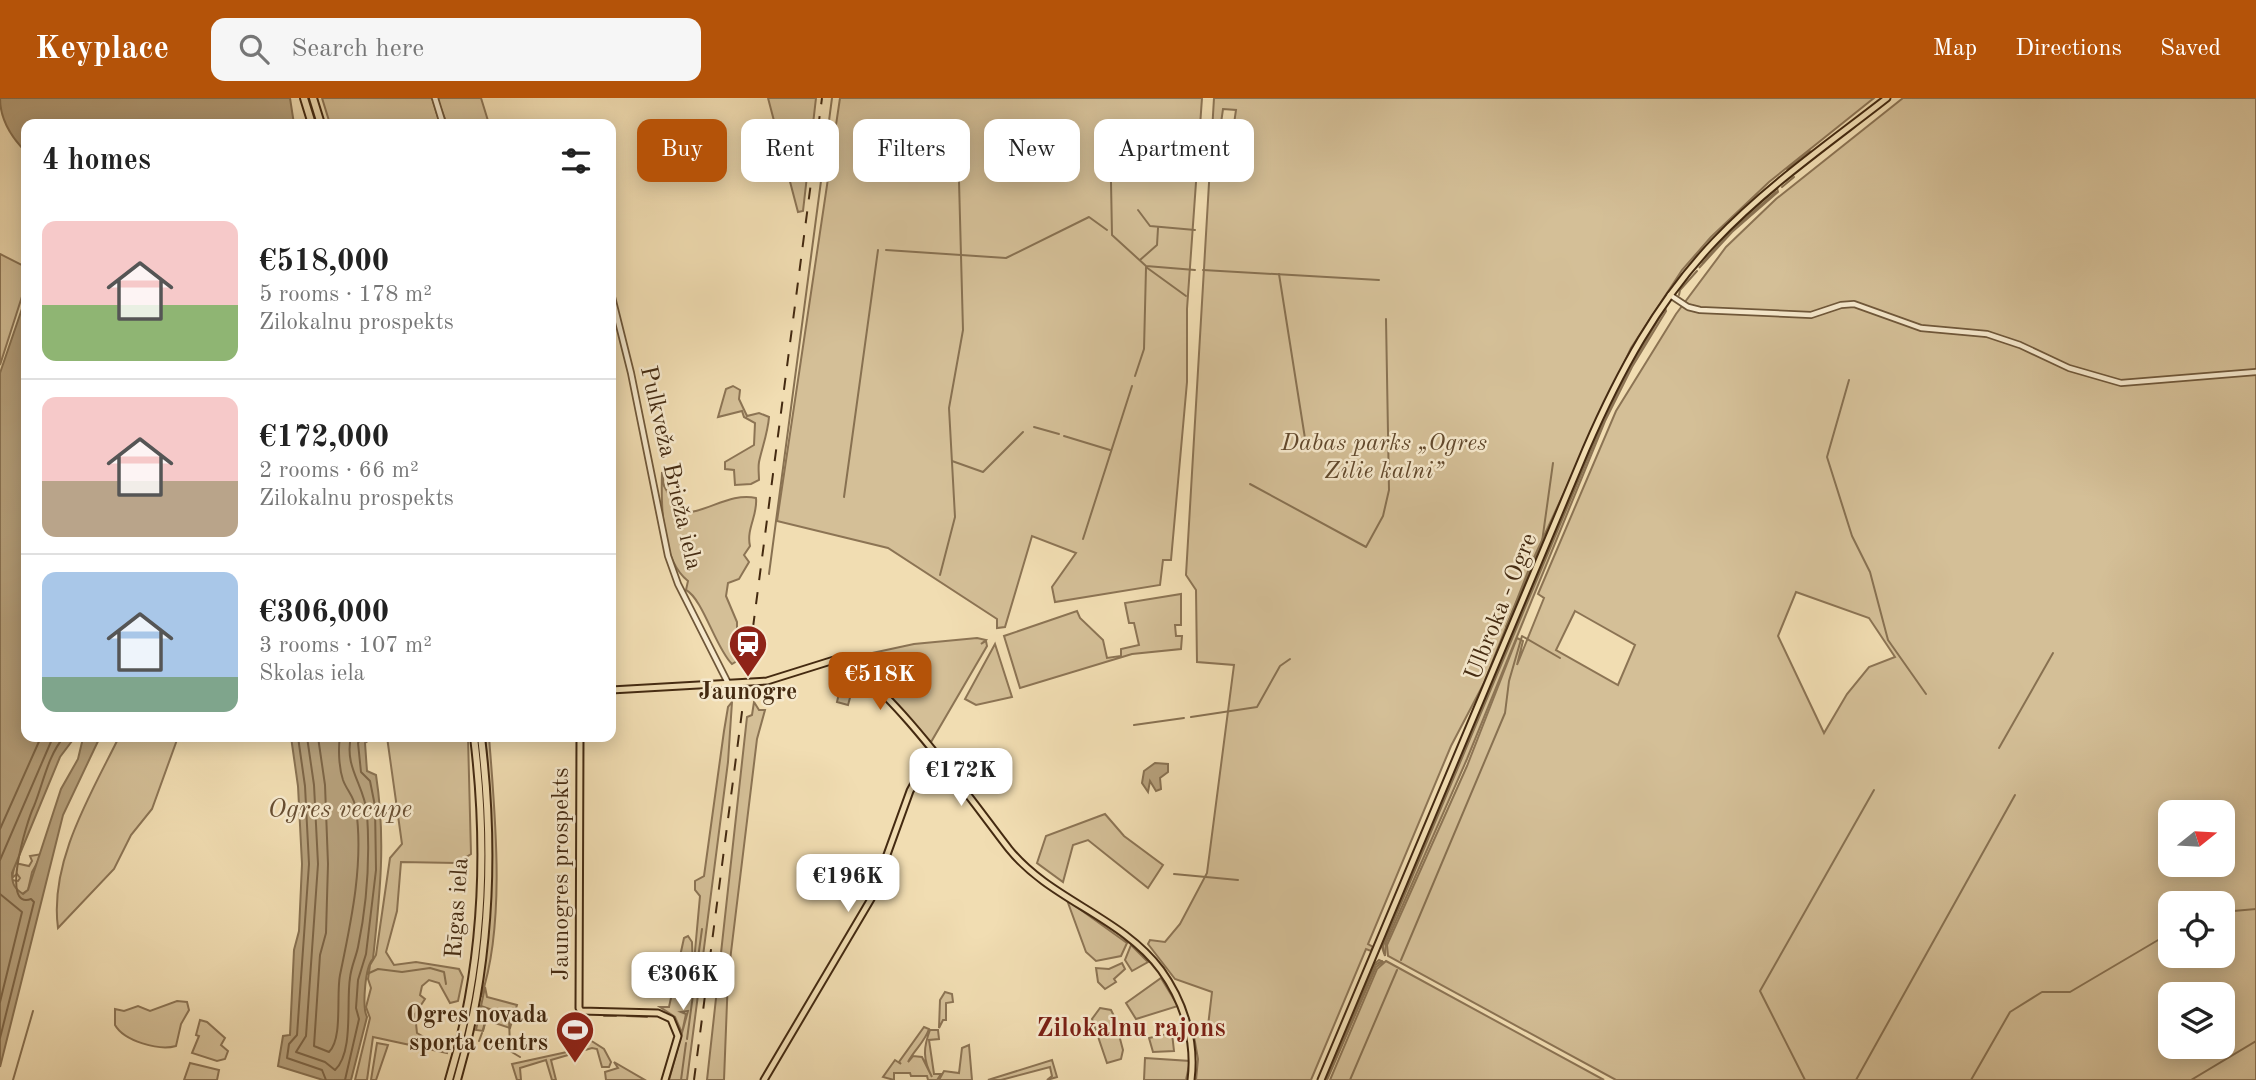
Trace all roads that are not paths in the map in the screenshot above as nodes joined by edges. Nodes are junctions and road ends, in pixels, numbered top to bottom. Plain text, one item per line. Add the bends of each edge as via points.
1 (304, 98) edge
2 (313, 98) edge
3 (435, 98) edge
4 (1887, 98) edge
5 (310, 119) edge
6 (319, 119) edge
7 (441, 119) edge
8 (1670, 295) junction
9 (616, 313) edge
10 (2256, 372) edge
11 (728, 682) junction
12 (616, 690) edge
13 (475, 742) edge
14 (481, 742) edge
15 (580, 742) edge
16 (932, 750) junction
17 (482, 781) junction
18 (449, 1080) edge
19 (457, 1080) edge
20 (665, 1080) edge
21 (764, 1080) edge
22 (1191, 1080) edge
23 (1321, 1080) edge

1 - 5 highway
2 - 6 highway
3 - 7 street
4 - 8 main road, Ulbroka - Ogre via 1783,179 1713,242
8 - 10 street via 1700,310 1801,315 1854,304 1921,328 1975,331 2003,339 2069,368 2121,383
8 - 23 main road, Ulbroka - Ogre via 1630,357 1603,411
9 - 11 street, Pulkveža Brieža iela via 668,556
11 - 12 main road
11 - 16 main road via 774,679 822,662 839,661 886,698
13 - 17 highway, Rīgas iela
14 - 17 highway, Rīgas iela
15 - 20 main road, Jaunogres prospekts via 578,1002 581,1011 658,1013 671,1019 677,1032
16 - 21 main road via 910,791 871,899
16 - 22 main road via 1023,866 1132,940 1159,968 1187,1023
17 - 18 highway, Rīgas iela via 476,947 465,1021
17 - 19 highway, Rīgas iela via 488,866 486,927 475,1005

